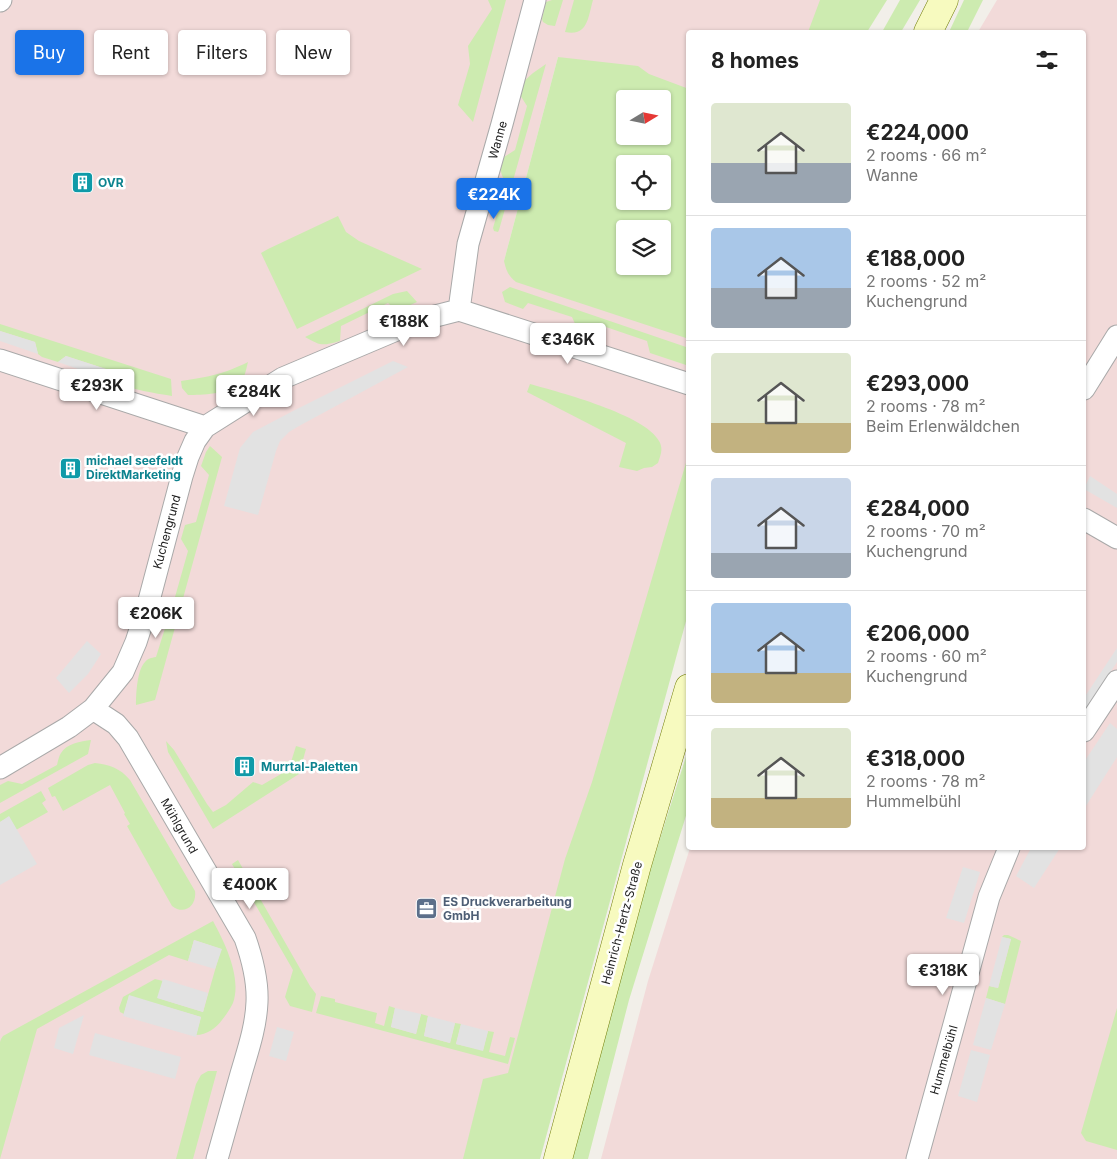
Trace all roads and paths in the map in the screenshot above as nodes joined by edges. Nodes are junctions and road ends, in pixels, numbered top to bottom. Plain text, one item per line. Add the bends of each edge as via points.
1 (535, 0) edge
2 (944, 0) edge
3 (929, 30) edge
4 (459, 310) junction
5 (1117, 336) edge
6 (0, 360) edge
7 (686, 383) edge
8 (1086, 386) edge
9 (205, 427) junction
10 (1086, 520) edge
11 (1117, 538) edge
12 (1117, 681) edge
13 (686, 698) edge
14 (93, 709) junction
15 (1086, 728) edge
16 (0, 768) edge
17 (1008, 850) edge
18 (217, 1159) edge
19 (558, 1159) edge
20 (917, 1159) edge

1 - 4 street, Wanne via 468,244
2 - 3 main road
4 - 7 street
4 - 9 street, Kuchengrund via 420,320 283,378
5 - 8 street
6 - 9 street
9 - 14 street, Kuchengrund via 188,457 136,642 122,672
10 - 11 street
12 - 15 street
13 - 19 main road, Heinrich-Hertz-Straße via 637,865
14 - 16 street, Kuchengrund
14 - 18 street, Mühlgrund via 116,724 128,738 245,938 252,959 257,1001 255,1020
17 - 20 street, Hummelbühl via 989,897

